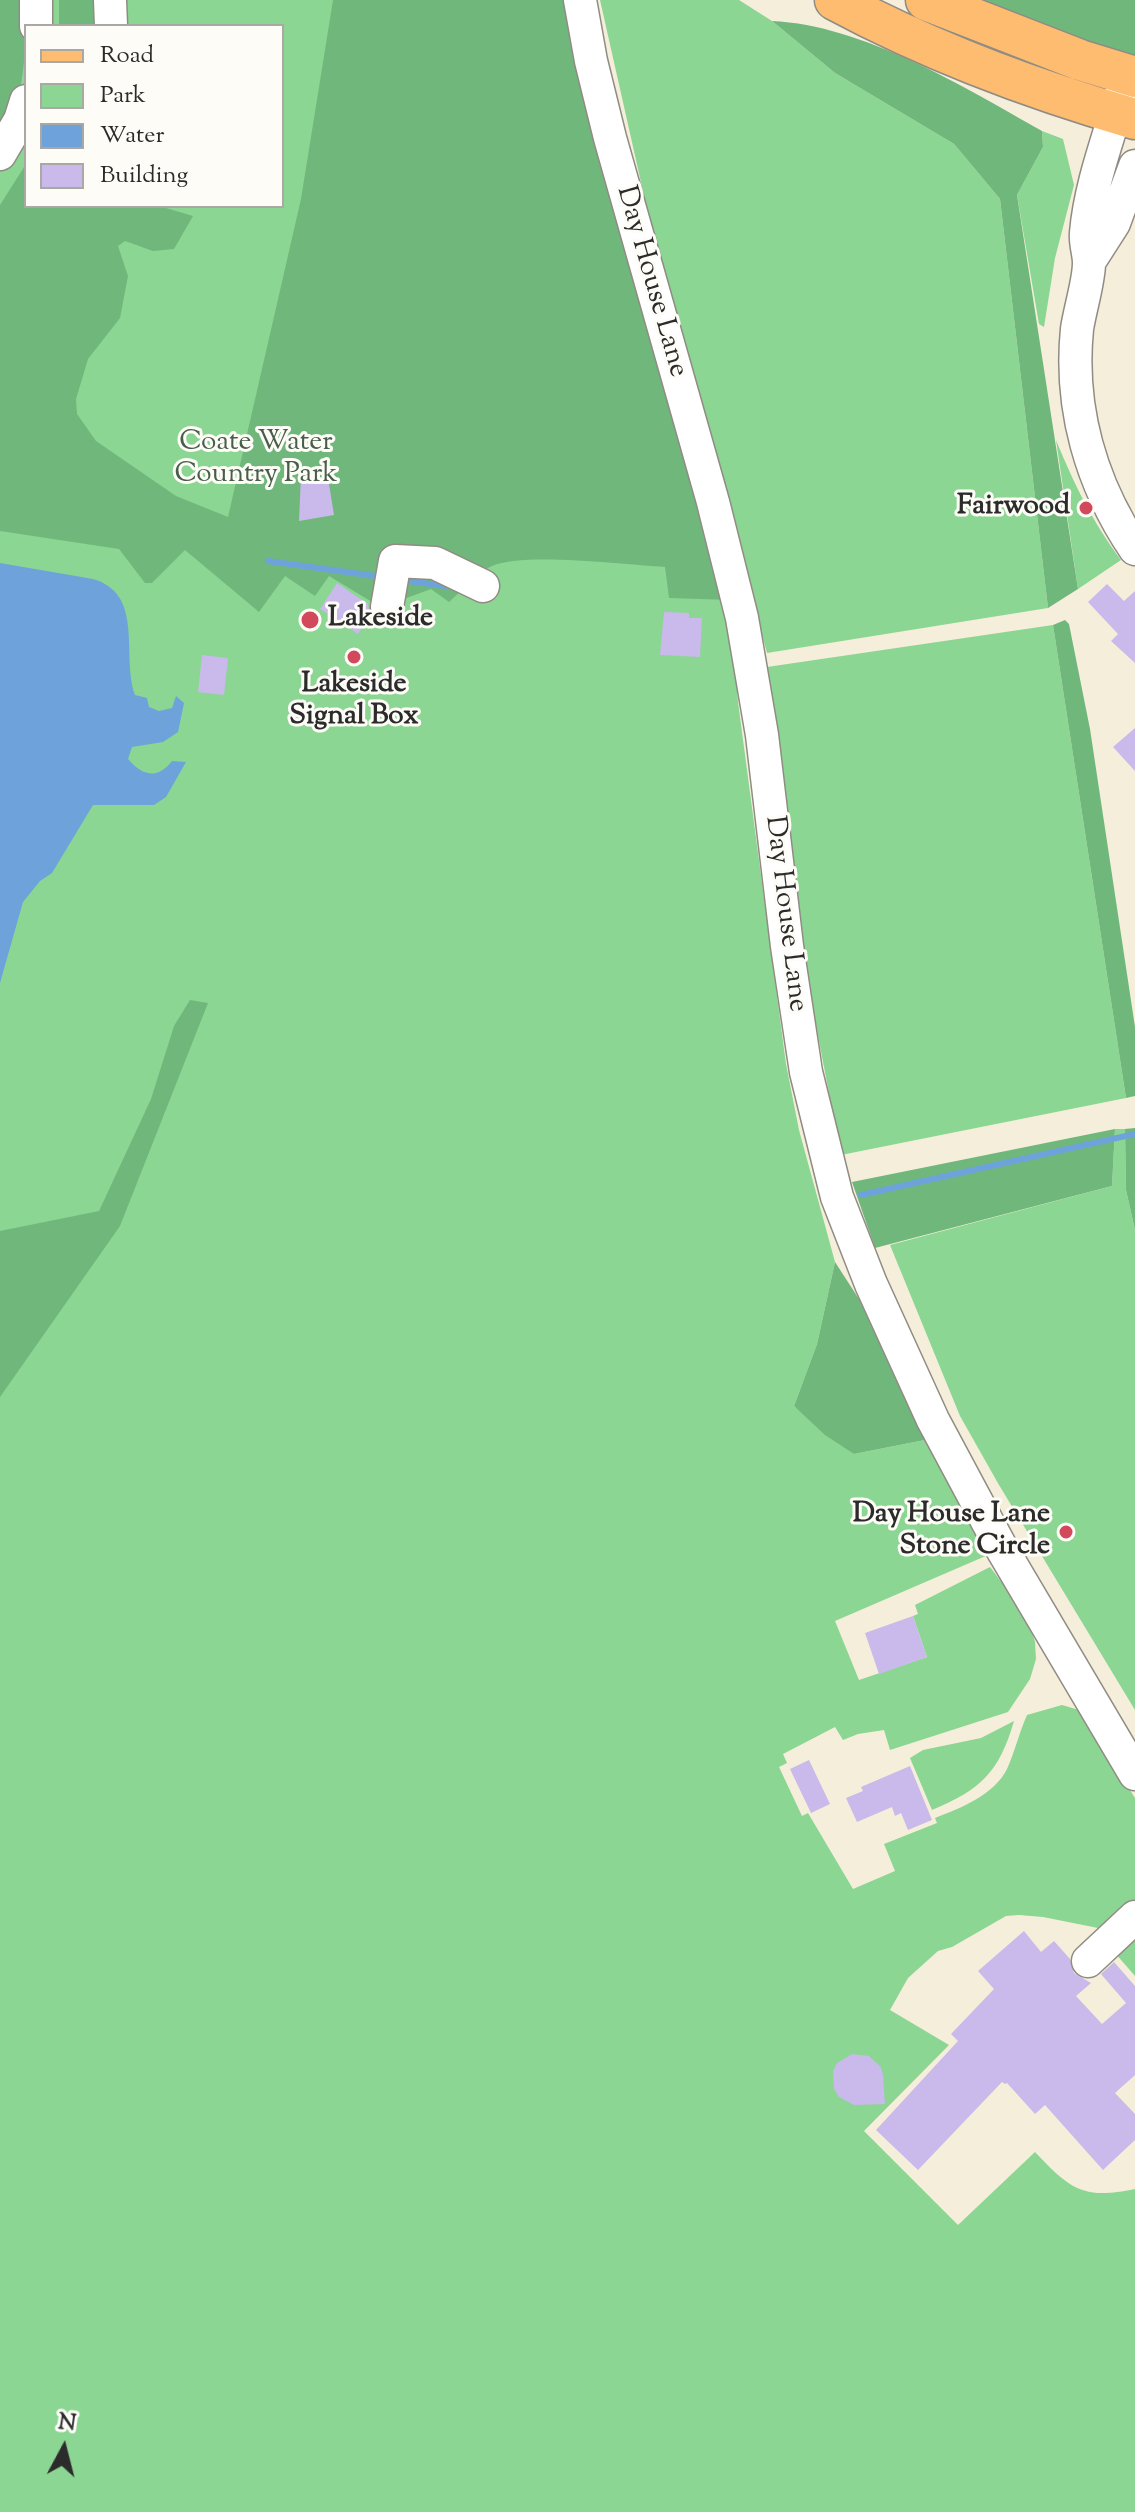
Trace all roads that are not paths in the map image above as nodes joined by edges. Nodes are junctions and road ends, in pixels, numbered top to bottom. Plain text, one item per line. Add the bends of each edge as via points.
1 (36, 0) edge
2 (110, 0) edge
3 (580, 0) edge
4 (835, 0) edge
5 (926, 0) edge
6 (36, 24) edge
7 (111, 24) edge
8 (1130, 93) edge
9 (24, 107) edge
10 (0, 154) edge
11 (1135, 166) edge
12 (1089, 262) junction
13 (1135, 549) edge
14 (483, 586) dead end
15 (391, 588) dead end
16 (1135, 1774) edge
17 (1135, 1917) edge
18 (1088, 1961) dead end

1 - 6 street
2 - 7 street
3 - 16 street, Day House Lane via 610,138 742,618 806,1072 837,1197 939,1433
4 - 8 main road via 1007,78
5 - 8 main road via 1052,50
8 - 12 street via 1096,181 1087,224
9 - 10 street
11 - 12 street via 1114,223
12 - 13 street via 1076,351 1081,423 1106,499
14 - 15 street via 435,563 395,561
17 - 18 street

